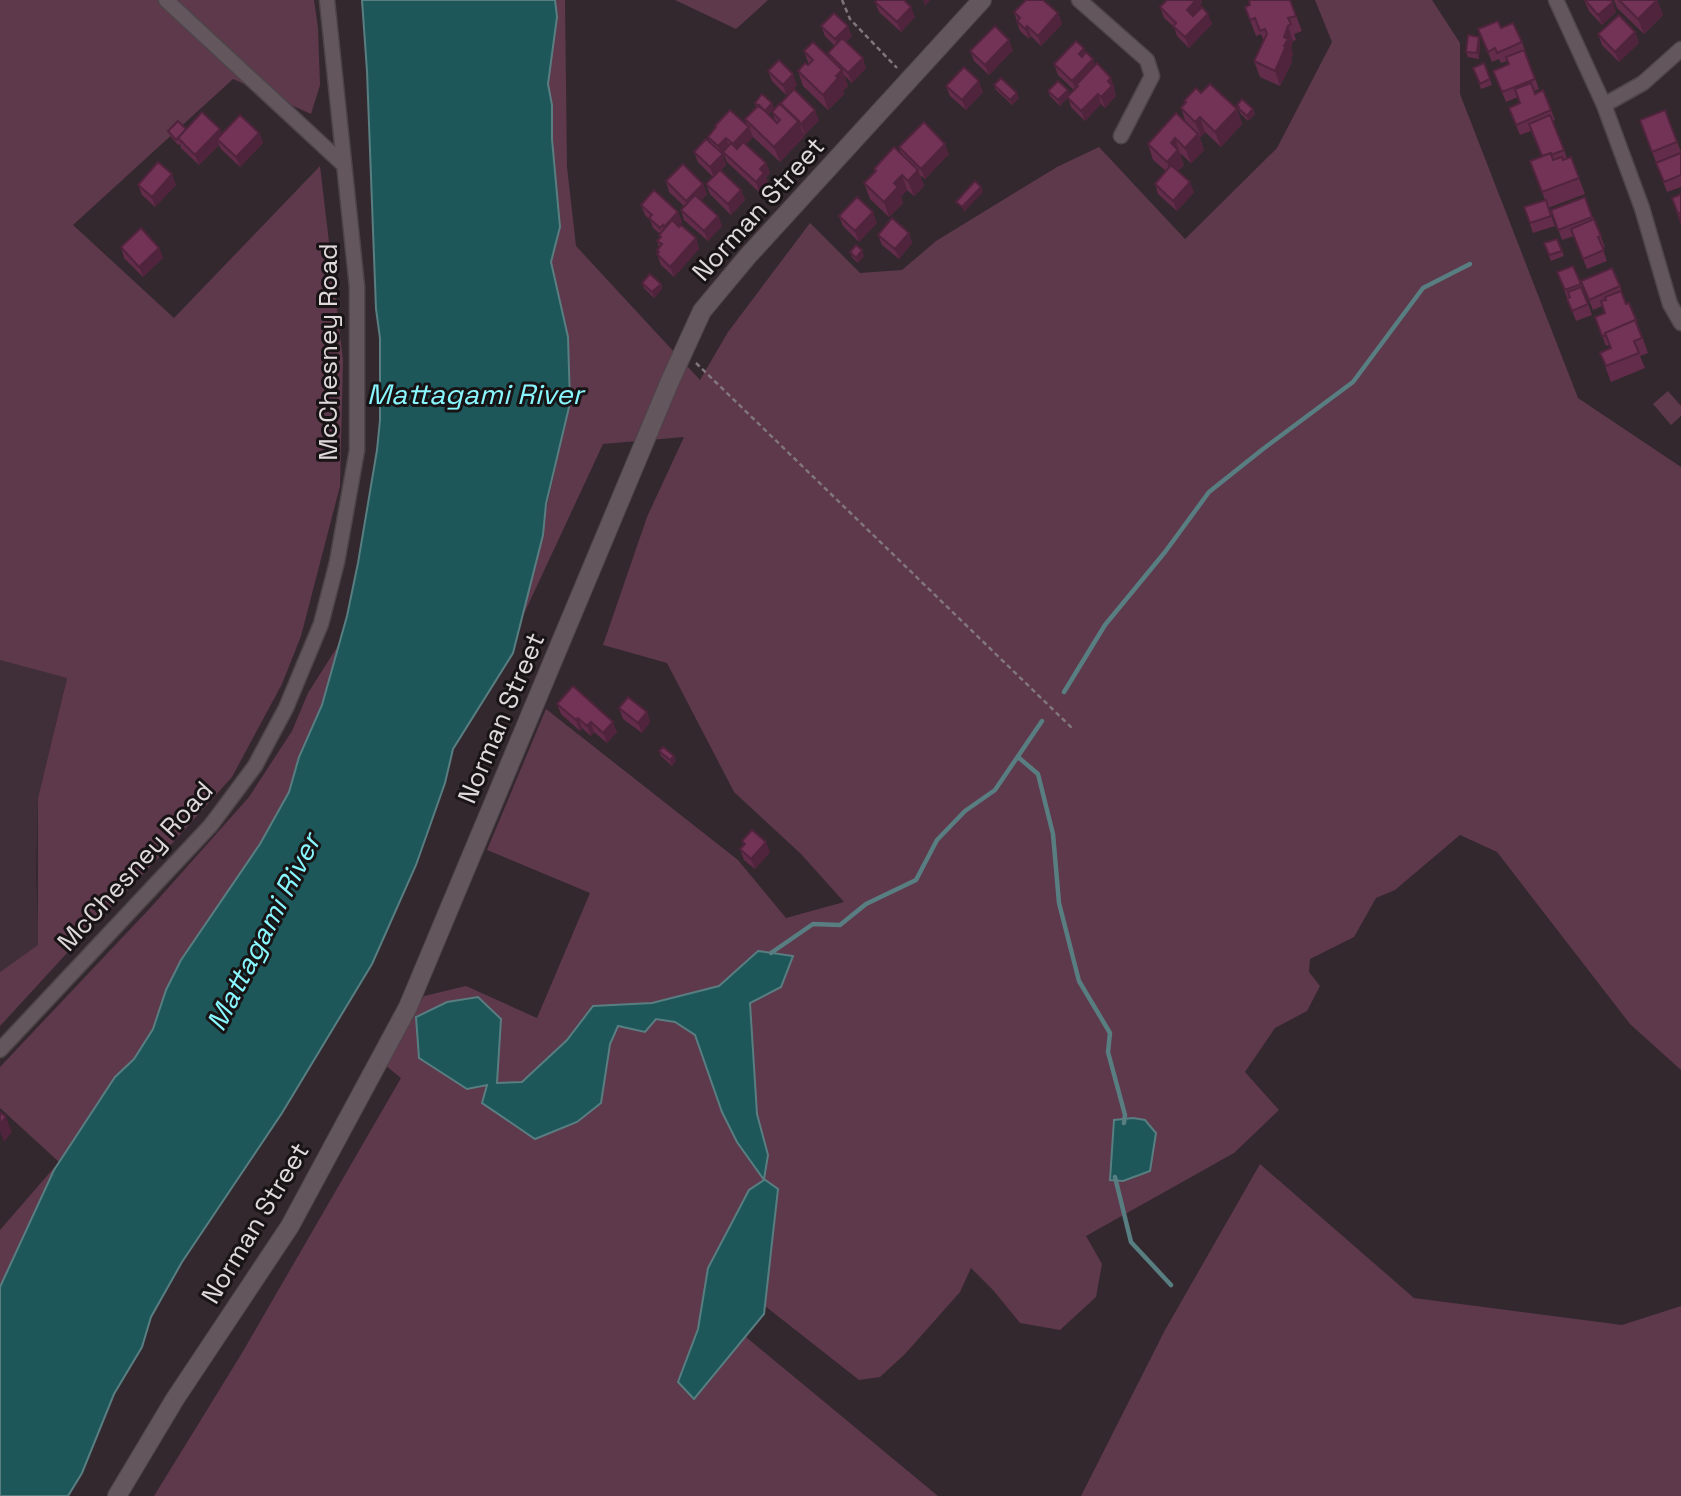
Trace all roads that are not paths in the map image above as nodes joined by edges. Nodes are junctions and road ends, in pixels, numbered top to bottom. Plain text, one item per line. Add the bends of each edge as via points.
1 (166, 0) edge
2 (327, 0) edge
3 (982, 0) edge
4 (1079, 0) edge
5 (1556, 0) edge
6 (1681, 49) edge
7 (1604, 104) junction
8 (1121, 136) dead end
9 (344, 165) junction
10 (1681, 323) edge
11 (0, 1050) edge
12 (117, 1496) edge

1 - 9 street
2 - 9 street, McChesney Road
3 - 12 street, Norman Street via 702,311 408,1007 290,1226
4 - 8 street via 1147,60 1152,76
5 - 7 street
6 - 7 street via 1643,83
7 - 10 street via 1670,304
9 - 11 street, McChesney Road via 357,287 357,450 321,624 286,708 255,766 211,825

